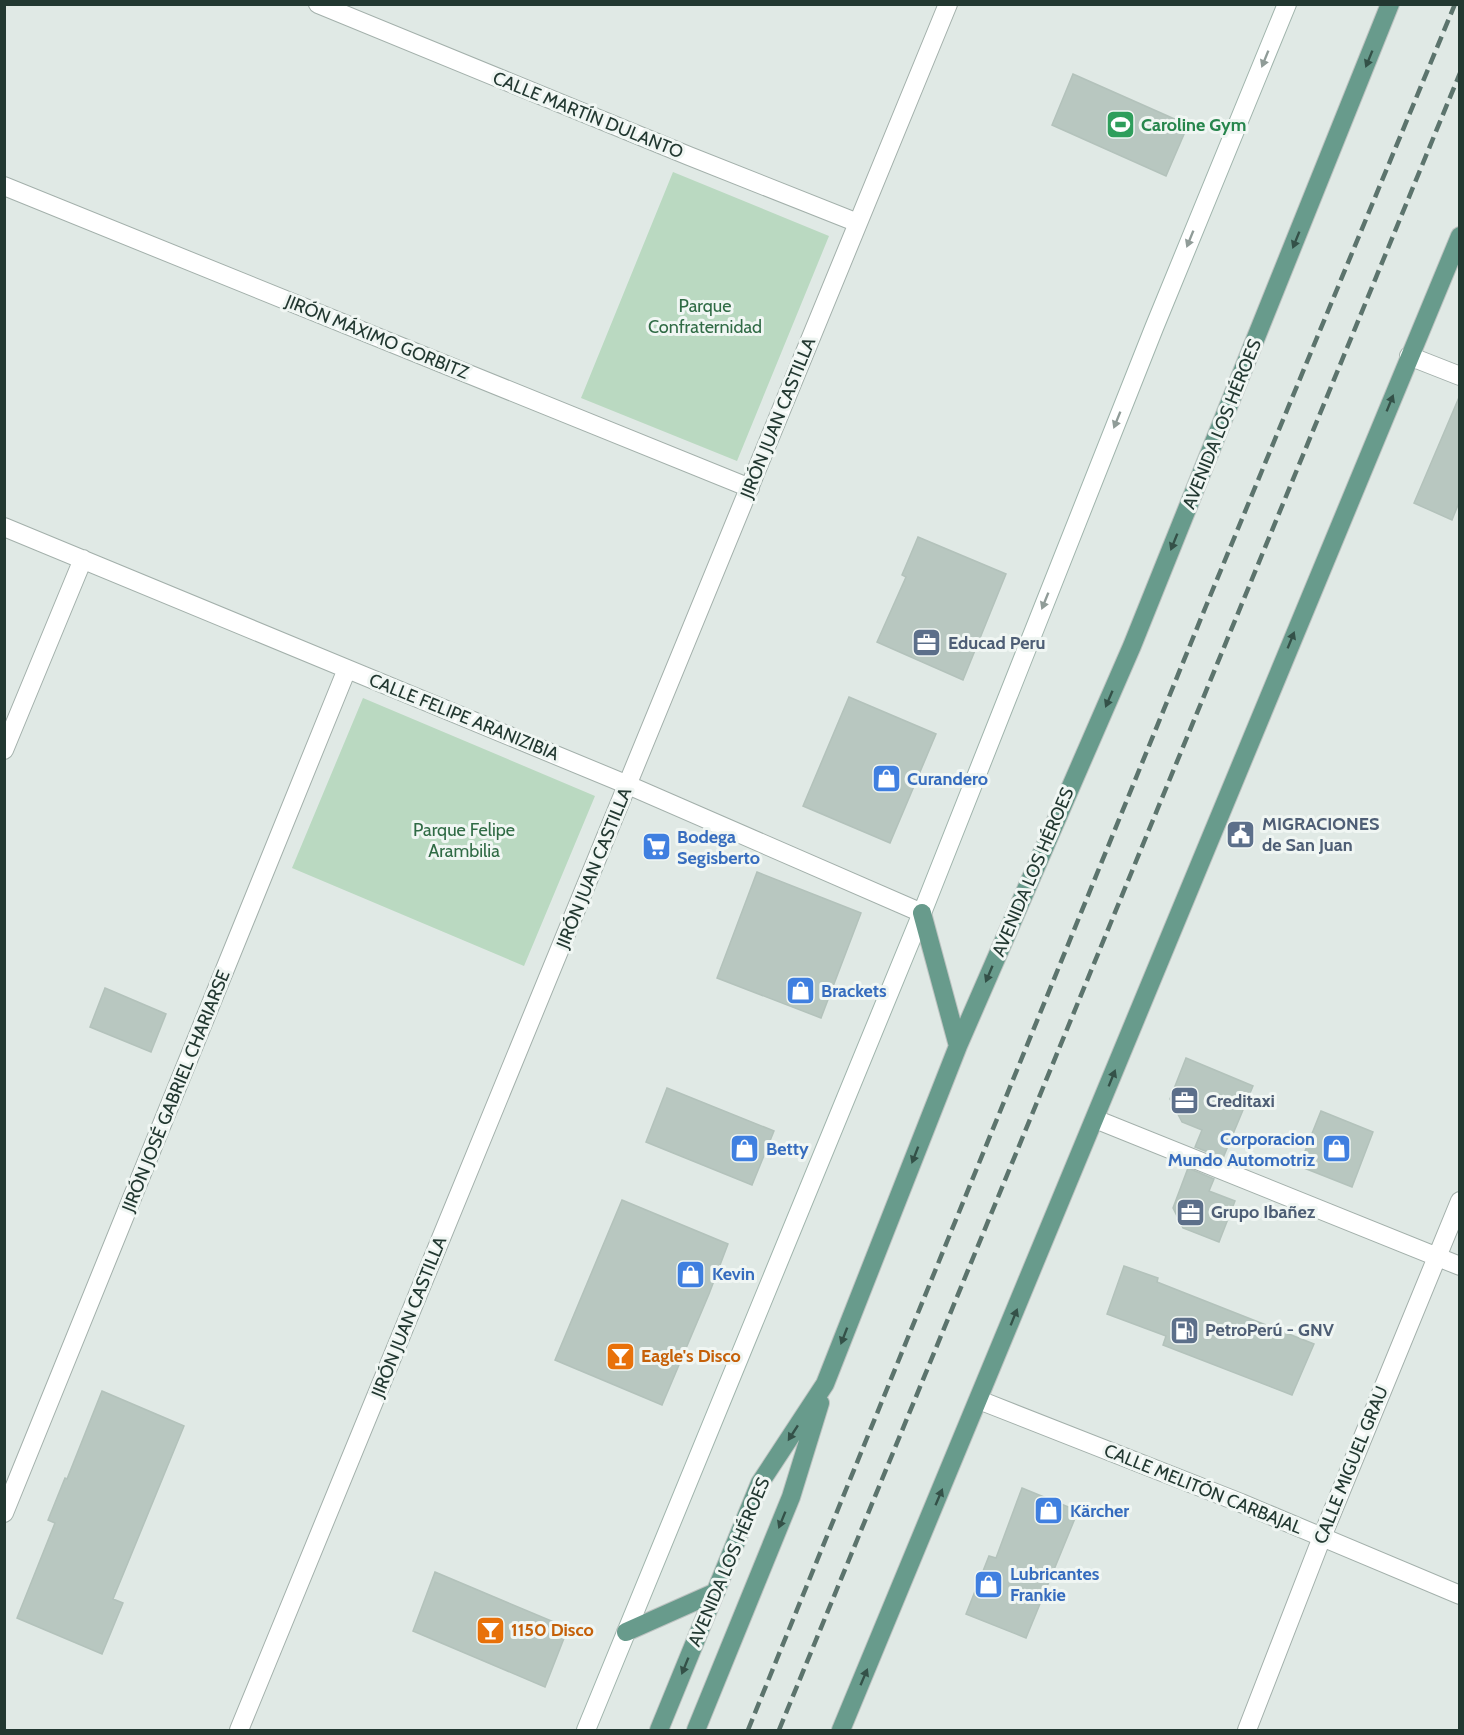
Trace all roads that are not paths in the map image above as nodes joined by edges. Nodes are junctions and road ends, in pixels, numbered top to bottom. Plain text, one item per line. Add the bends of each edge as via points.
1 (318, 4) edge
2 (948, 4) edge
3 (1287, 4) edge
4 (1390, 4) edge
5 (4, 186) edge
6 (858, 223) junction
7 (1460, 236) edge
8 (1409, 356) junction
9 (1460, 376) edge
10 (750, 488) junction
11 (4, 527) edge
12 (83, 559) junction
13 (347, 669) junction
14 (4, 750) edge
15 (628, 785) junction
16 (921, 913) junction
17 (958, 1046) junction
18 (1095, 1119) junction
19 (1460, 1201) edge
20 (1436, 1257) junction
21 (1460, 1266) edge
22 (825, 1384) junction
23 (979, 1400) junction
24 (4, 1513) edge
25 (1322, 1537) junction
26 (716, 1592) junction
27 (1460, 1595) edge
28 (626, 1632) junction
29 (240, 1731) edge
30 (586, 1731) edge
31 (659, 1731) edge
32 (696, 1731) edge
33 (841, 1731) edge
34 (1246, 1731) edge

1 - 6 street, CALLE MARTÍN DULANTO
2 - 6 street, JIRÓN JUAN CASTILLA
3 -> 16 street
4 -> 17 main road, AVENIDA LOS HÉROES via 1132,646
5 - 10 street, JIRÓN MÁXIMO GORBITZ
6 - 10 street, JIRÓN JUAN CASTILLA
7 - 8 main road
8 - 9 street
18 -> 8 main road
10 - 15 street, JIRÓN JUAN CASTILLA
11 - 12 street, CALLE FELIPE ARANIZIBIA
12 - 13 street, CALLE FELIPE ARANIZIBIA
12 - 14 street
13 - 15 street, CALLE FELIPE ARANIZIBIA
13 - 24 street, JIRÓN JOSÉ GABRIEL CHARIARSE
15 - 16 street, CALLE FELIPE ARANIZIBIA
15 - 29 street, JIRÓN JUAN CASTILLA
16 - 17 main road
16 - 28 street
17 -> 22 main road, AVENIDA LOS HÉROES
18 - 20 street
23 -> 18 main road
19 - 20 street, CALLE MIGUEL GRAU
20 - 21 street
20 - 25 street, CALLE MIGUEL GRAU
22 -> 26 main road, AVENIDA LOS HÉROES via 760,1483
22 -> 32 main road via 791,1497
23 - 25 street, CALLE MELITÓN CARBAJAL
33 -> 23 main road
25 - 27 street, CALLE MELITÓN CARBAJAL
25 - 34 street, CALLE MIGUEL GRAU
26 - 28 main road
26 -> 31 main road, AVENIDA LOS HÉROES
28 - 30 street

